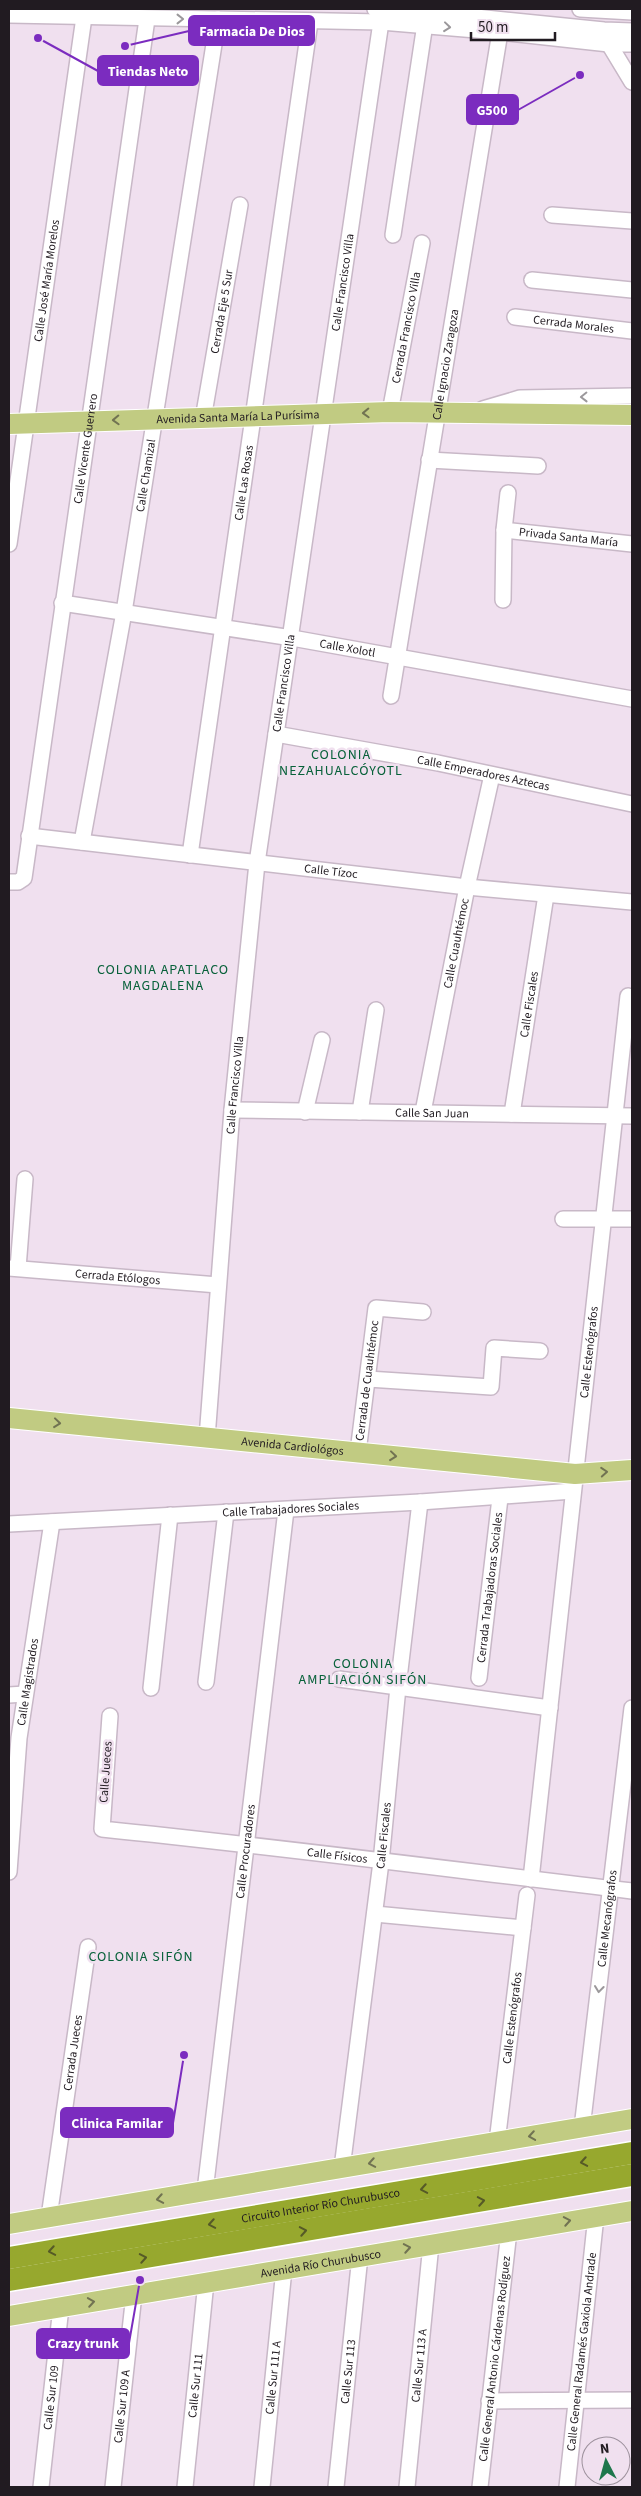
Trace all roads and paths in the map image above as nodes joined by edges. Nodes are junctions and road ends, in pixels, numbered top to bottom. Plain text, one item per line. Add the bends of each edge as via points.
1 (580, 9) edge
2 (584, 9) edge
3 (117, 14) edge
4 (379, 14) edge
5 (631, 14) edge
6 (9, 15) edge
7 (84, 17) junction
8 (147, 19) junction
9 (218, 19) junction
10 (271, 20) junction
11 (310, 22) junction
12 (425, 24) junction
13 (500, 32) junction
14 (632, 32) edge
15 (620, 44) edge
16 (632, 82) edge
17 (240, 205) dead end
18 (552, 215) dead end
19 (632, 221) edge
20 (393, 235) dead end
21 (422, 243) dead end
22 (532, 280) dead end
23 (632, 290) edge
24 (515, 317) dead end
25 (632, 332) edge
26 (632, 396) edge
27 (390, 412) junction
28 (323, 414) junction
29 (438, 414) junction
30 (467, 414) junction
31 (632, 415) edge
32 (253, 418) junction
33 (152, 419) junction
34 (203, 419) junction
35 (88, 421) junction
36 (17, 423) edge
37 (429, 460) junction
38 (538, 466) dead end
39 (508, 493) dead end
40 (504, 530) junction
41 (9, 544) edge
42 (632, 544) edge
43 (503, 600) dead end
44 (62, 603) junction
45 (124, 612) junction
46 (223, 627) junction
47 (292, 638) junction
48 (398, 656) junction
49 (391, 696) dead end
50 (632, 699) edge
51 (276, 734) junction
52 (492, 775) junction
53 (632, 804) edge
54 (30, 836) junction
55 (82, 842) junction
56 (190, 854) junction
57 (257, 863) junction
58 (9, 882) edge
59 (467, 887) junction
60 (546, 895) junction
61 (632, 902) edge
62 (628, 996) dead end
63 (376, 1010) dead end
64 (322, 1040) dead end
65 (232, 1110) junction
66 (305, 1112) junction
67 (360, 1112) junction
68 (423, 1112) junction
69 (512, 1114) junction
70 (616, 1116) junction
71 (632, 1116) edge
72 (26, 1179) dead end
73 (563, 1219) dead end
74 (603, 1220) junction
75 (632, 1220) edge
76 (13, 1268) edge
77 (218, 1285) junction
78 (422, 1312) dead end
79 (540, 1351) dead end
80 (368, 1379) junction
81 (9, 1418) edge
82 (207, 1438) junction
83 (358, 1452) junction
84 (632, 1470) edge
85 (574, 1483) junction
86 (500, 1498) junction
87 (420, 1502) junction
88 (286, 1510) junction
89 (226, 1512) junction
90 (170, 1515) junction
91 (52, 1522) junction
92 (9, 1524) edge
93 (479, 1678) dead end
94 (339, 1679) dead end
95 (206, 1682) dead end
96 (398, 1687) junction
97 (151, 1688) dead end
98 (25, 1694) junction
99 (9, 1695) edge
100 (550, 1708) junction
101 (632, 1708) edge
102 (110, 1716) dead end
103 (11, 1823) edge
104 (102, 1829) joint
105 (248, 1844) junction
106 (382, 1862) junction
107 (9, 1872) edge
108 (531, 1879) junction
109 (611, 1889) junction
110 (632, 1891) edge
111 (527, 1895) dead end
112 (375, 1914) junction
113 (523, 1928) junction
114 (88, 1947) dead end
115 (632, 2120) edge
116 (582, 2128) junction
117 (497, 2142) junction
118 (632, 2153) edge
119 (342, 2168) junction
120 (632, 2175) edge
121 (205, 2191) junction
122 (632, 2210) edge
123 (596, 2216) junction
124 (49, 2217) junction
125 (9, 2224) edge
126 (509, 2231) junction
127 (431, 2244) junction
128 (360, 2256) junction
129 (9, 2258) edge
130 (284, 2269) junction
131 (9, 2280) edge
132 (206, 2282) junction
133 (134, 2294) junction
134 (61, 2307) junction
135 (9, 2316) edge
136 (577, 2400) junction
137 (632, 2400) edge
138 (489, 2401) junction
139 (41, 2487) edge
140 (113, 2487) edge
141 (185, 2487) edge
142 (262, 2487) edge
143 (336, 2487) edge
144 (407, 2487) edge
145 (480, 2487) edge
146 (567, 2487) edge

1 - 2 street
2 - 5 street
3 - 7 street
3 - 8 street
4 - 10 street via 295,14
4 - 11 street
4 - 12 street
4 - 14 street via 476,17
4 - 28 street, Calle Francisco Villa
6 - 7 street
7 - 36 street, Calle José María Morelos
8 -> 9 street
8 - 35 street, Calle Vicente Guerrero
9 - 10 street
9 - 33 street, Calle Chamizal
10 - 11 street
11 - 32 street, Calle Las Rosas
12 -> 13 street
12 - 20 street
13 - 15 street
13 - 29 street, Calle Ignacio Zaragoza
14 - 15 street
15 - 16 street
17 - 34 street, Cerrada Eje 5 Sur
18 - 19 street
21 - 27 street, Cerrada Francisco Villa
22 - 23 street
24 - 25 street, Cerrada Morales
26 -> 30 street, Avenida Santa María La Purísima via 520,398
27 -> 28 main road, Avenida Santa María La Purísima
27 - 29 main road, Avenida Santa María La Purísima
28 - 32 main road, Avenida Santa María La Purísima
28 - 47 street, Calle Francisco Villa
29 - 30 main road, Avenida Santa María La Purísima
29 - 37 street, Calle Ignacio Zaragoza
30 - 31 main road, Avenida Santa María La Purísima
32 - 34 main road, Avenida Santa María La Purísima
32 - 46 street, Calle Las Rosas
33 - 34 main road, Avenida Santa María La Purísima
33 -> 35 main road, Avenida Santa María La Purísima
33 - 45 street, Calle Chamizal
35 - 36 main road, Avenida Santa María La Purísima
35 - 44 street, Calle Vicente Guerrero
36 - 41 street, Calle José María Morelos
37 - 38 street
37 - 48 street, Calle Ignacio Zaragoza
39 - 40 street, Privada Santa María
40 - 42 street, Privada Santa María
40 - 43 street, Privada Santa María
44 - 45 street, Calle Xolotl
44 - 54 street, Calle Vicente Guerrero
45 - 46 street, Calle Xolotl
45 - 55 street, Calle Chamizal
46 - 47 street, Calle Xolotl
46 - 56 street, Calle Las Rosas
47 - 48 street, Calle Xolotl
47 - 51 street, Calle Francisco Villa
48 - 49 street, Calle Ignacio Zaragoza
48 - 50 street, Calle Xolotl
51 - 52 street, Calle Emperadores Aztecas
51 - 57 street, Calle Francisco Villa
52 - 53 street, Calle Emperadores Aztecas
52 - 59 street, Calle Cuauhtémoc
54 - 55 street, Calle Tízoc
54 - 58 street, Calle Vicente Guerrero via 24,878
55 - 56 street, Calle Tízoc
56 - 57 street, Calle Tízoc
57 - 59 street, Calle Tízoc
57 - 65 street, Calle Francisco Villa
59 - 60 street, Calle Tízoc
59 - 68 street, Calle Cuauhtémoc
60 - 61 street, Calle Tízoc
60 - 69 street, Calle Fiscales
62 - 70 street, Calle Estenógrafos
63 - 67 street
64 - 66 street
65 - 66 street, Calle San Juan
65 - 77 street, Calle Francisco Villa
66 - 67 street, Calle San Juan
67 - 68 street, Calle San Juan
68 - 69 street, Calle San Juan
69 - 70 street, Calle San Juan
70 - 71 street, Calle San Juan
70 - 74 street, Calle Estenógrafos
72 - 76 street, Cerrada Etólogos
73 - 74 street
74 - 75 street
74 - 85 street, Calle Estenógrafos
76 - 77 street, Cerrada Etólogos
77 - 82 street, Calle Francisco Villa
78 - 80 street, Cerrada de Cuauhtémoc via 376,1308
79 - 80 street via 494,1348 491,1388
80 - 83 street, Cerrada de Cuauhtémoc
81 -> 82 main road, Avenida Cardiológos
82 - 83 main road, Avenida Cardiológos
83 -> 85 main road, Avenida Cardiológos
85 -> 84 main road, Avenida Cardiológos
85 - 86 street, Calle Trabajadores Sociales
85 - 100 street, Calle Estenógrafos
86 - 87 street, Calle Trabajadores Sociales
86 - 93 street, Cerrada Trabajadoras Sociales
87 - 88 street, Calle Trabajadores Sociales
87 - 96 street, Calle Fiscales
88 - 89 street, Calle Trabajadores Sociales
88 - 105 street, Calle Procuradores
89 - 90 street, Calle Trabajadores Sociales
89 - 95 street
90 - 91 street, Calle Trabajadores Sociales
90 - 97 street
91 - 92 street, Calle Trabajadores Sociales
91 - 98 street, Calle Magistrados
94 - 96 street
96 - 100 street
96 - 106 street, Calle Fiscales
98 - 99 street
98 - 103 street, Calle Magistrados
100 - 108 street, Calle Estenógrafos
101 - 109 street, Calle Mecanógrafos
102 - 104 street, Calle Jueces
103 - 107 street, Calle Magistrados
104 - 105 street, Calle Físicos
105 - 106 street, Calle Físicos
105 - 121 street, Calle Procuradores
106 - 108 street, Calle Físicos
106 - 112 street, Calle Fiscales
108 - 109 street, Calle Físicos
109 - 110 street, Calle Físicos
109 -> 116 street, Calle Mecanógrafos
111 - 113 street, Calle Estenógrafos
112 - 113 street
112 - 119 street, Calle Fiscales
113 - 117 street, Calle Estenógrafos
114 - 124 street, Cerrada Jueces
115 - 116 main road
116 -> 117 main road
117 -> 119 main road
118 -> 129 highway, Circuito Interior Río Churubusco
119 - 121 main road
131 -> 120 highway, Circuito Interior Río Churubusco
121 -> 124 main road
122 - 123 main road, Avenida Río Churubusco
126 -> 123 main road, Avenida Río Churubusco
123 - 136 street, Calle General Radamés Gaxiola Andrade
124 - 125 main road
126 - 127 main road, Avenida Río Churubusco
126 - 138 street, Calle General Antonio Cárdenas Rodíguez
128 -> 127 main road, Avenida Río Churubusco
127 - 144 street, Calle Sur 113 A
128 - 130 main road, Avenida Río Churubusco
128 - 143 street, Calle Sur 113
130 - 132 main road, Avenida Río Churubusco
130 - 142 street, Calle Sur 111 A
132 - 133 main road, Avenida Río Churubusco
132 - 141 street, Calle Sur 111
134 -> 133 main road, Avenida Río Churubusco
133 - 140 street, Calle Sur 109 A
134 - 135 main road, Avenida Río Churubusco
134 - 139 street, Calle Sur 109
136 - 137 street
136 - 138 street
136 - 146 street, Calle General Radamés Gaxiola Andrade
138 - 145 street, Calle General Antonio Cárdenas Rodíguez

